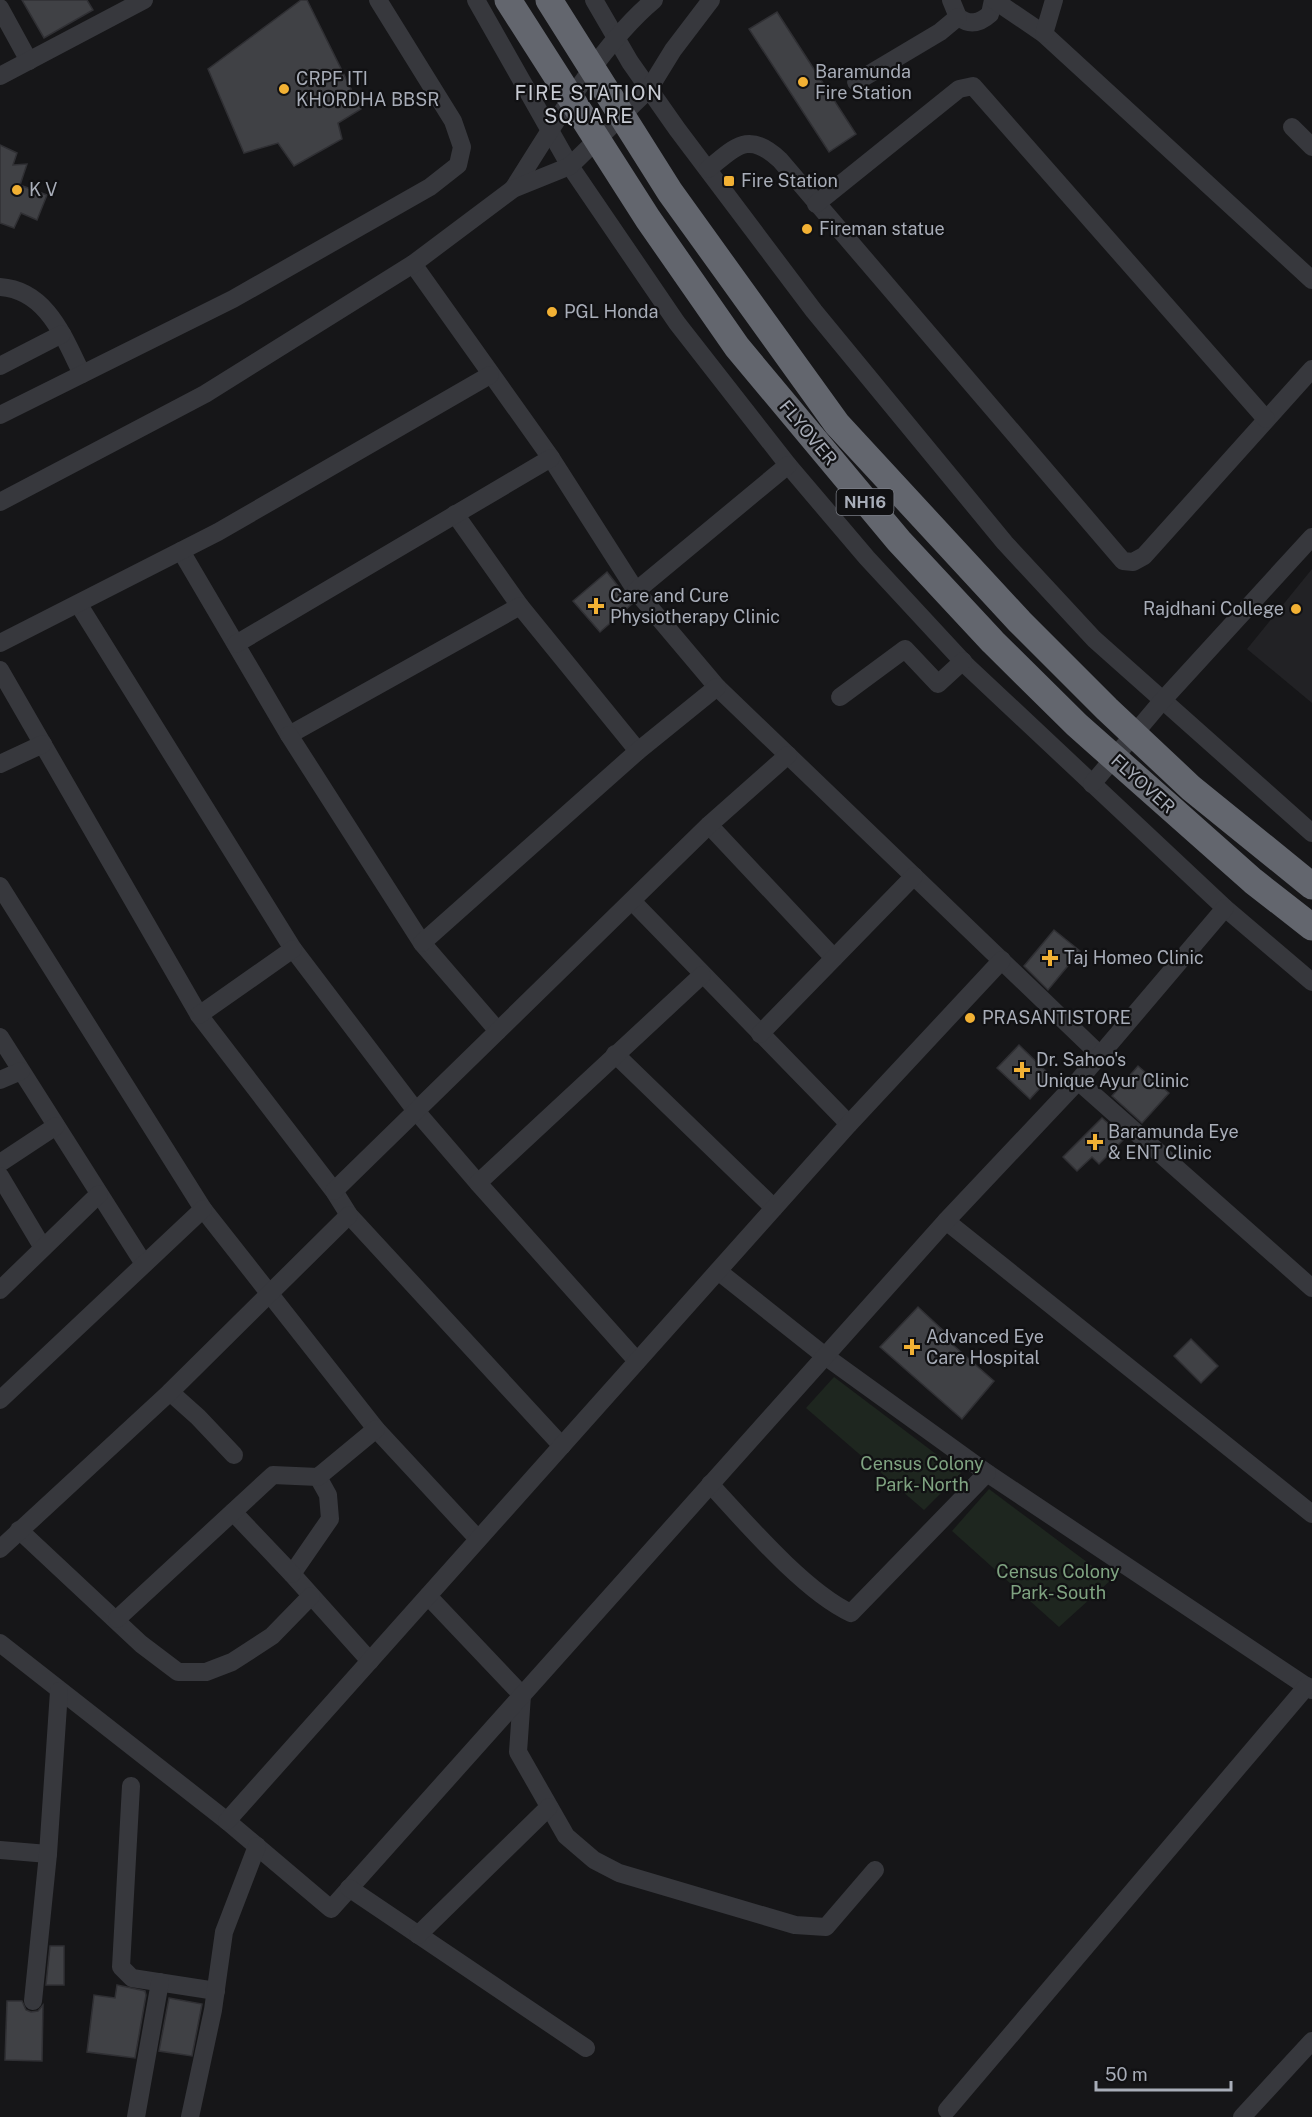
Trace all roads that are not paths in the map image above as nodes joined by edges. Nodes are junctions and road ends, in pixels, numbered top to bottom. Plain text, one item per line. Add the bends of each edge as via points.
1 (144, 0) edge
2 (378, 0) edge
3 (477, 0) edge
4 (508, 0) edge
5 (549, 0) edge
6 (594, 0) edge
7 (654, 0) edge
8 (711, 0) edge
9 (993, 0) edge
10 (1054, 0) edge
11 (0, 8) edge
12 (954, 9) edge
13 (1044, 34) junction
14 (616, 38) junction
15 (29, 61) junction
16 (0, 76) edge
17 (856, 82) dead end
18 (649, 89) junction
19 (1292, 127) dead end
20 (550, 130) junction
21 (1312, 147) edge
22 (570, 166) junction
23 (708, 169) junction
24 (513, 189) junction
25 (816, 204) junction
26 (413, 264) junction
27 (1312, 280) edge
28 (0, 287) edge
29 (62, 334) junction
30 (0, 366) edge
31 (1312, 369) edge
32 (82, 374) junction
33 (490, 375) junction
34 (0, 414) edge
35 (1266, 419) junction
36 (551, 458) junction
37 (788, 465) junction
38 (0, 502) edge
39 (455, 514) junction
40 (1312, 537) edge
41 (181, 551) junction
42 (636, 591) junction
43 (80, 605) junction
44 (520, 606) junction
45 (0, 643) edge
46 (236, 644) junction
47 (963, 661) junction
48 (0, 670) edge
49 (717, 687) junction
50 (840, 697) dead end
51 (1162, 701) junction
52 (289, 735) junction
53 (43, 744) junction
54 (638, 751) junction
55 (788, 755) junction
56 (0, 765) edge
57 (1092, 784) junction
58 (709, 825) junction
59 (1312, 833) edge
60 (914, 876) junction
61 (0, 886) edge
62 (1312, 886) edge
63 (632, 901) junction
64 (1225, 909) junction
65 (1312, 927) edge
66 (422, 943) junction
67 (293, 949) junction
68 (834, 958) junction
69 (1002, 960) junction
70 (702, 975) junction
71 (1312, 981) edge
72 (199, 1015) junction
73 (498, 1031) junction
74 (760, 1034) junction
75 (0, 1037) edge
76 (615, 1054) junction
77 (1100, 1055) junction
78 (21, 1071) junction
79 (0, 1080) edge
80 (1078, 1081) junction
81 (416, 1111) junction
82 (849, 1124) junction
83 (56, 1126) junction
84 (0, 1163) edge
85 (0, 1176) edge
86 (478, 1183) junction
87 (334, 1191) junction
88 (99, 1194) junction
89 (774, 1208) junction
90 (203, 1209) junction
91 (349, 1215) junction
92 (946, 1221) junction
93 (43, 1248) junction
94 (144, 1264) junction
95 (718, 1271) junction
96 (1312, 1288) edge
97 (0, 1290) edge
98 (267, 1293) junction
99 (825, 1356) junction
100 (637, 1362) junction
101 (170, 1392) junction
102 (0, 1400) edge
103 (376, 1429) junction
104 (562, 1446) junction
105 (234, 1455) dead end
106 (987, 1473) junction
107 (318, 1477) junction
108 (710, 1484) junction
109 (233, 1512) junction
110 (1312, 1514) edge
111 (19, 1530) junction
112 (478, 1539) junction
113 (0, 1549) edge
114 (292, 1574) junction
115 (311, 1596) junction
116 (428, 1596) junction
117 (117, 1619) junction
118 (0, 1643) edge
119 (370, 1661) junction
120 (1309, 1688) edge
121 (59, 1691) junction
122 (522, 1695) junction
123 (131, 1786) dead end
124 (549, 1807) junction
125 (227, 1821) junction
126 (257, 1846) junction
127 (0, 1850) edge
128 (48, 1854) junction
129 (875, 1870) dead end
130 (349, 1888) junction
131 (418, 1935) junction
132 (160, 1982) junction
133 (216, 1991) junction
134 (33, 2001) dead end
135 (1312, 2041) edge
136 (586, 2048) dead end
137 (947, 2110) dead end
138 (136, 2117) edge
139 (190, 2117) edge
140 (1242, 2117) edge

1 - 15 street
2 - 32 street via 453,121 462,147 458,165 430,187 233,299
3 - 20 street
4 - 65 highway, FLYOVER / NH16, bridge via 648,219 737,347 899,542 1077,725 1244,873
5 - 62 highway, FLYOVER / NH16, bridge via 670,192 837,424 1020,622 1107,709 1191,788
6 - 14 street
7 - 14 street
8 - 18 street
9 - 12 street via 990,14 978,22 971,23
9 - 13 street
10 - 13 street
11 - 15 street
12 - 17 street via 940,32
13 - 27 street
14 - 18 street
14 - 20 street
15 - 16 street
18 - 22 street
18 - 23 street
19 - 21 street
20 - 22 street
20 - 24 street
22 - 24 street
22 - 37 street via 676,322
23 - 25 street via 738,145 758,144 780,160
23 - 51 street via 814,311 1005,543 1094,639
24 - 26 street
25 - 35 street via 959,89 973,86
25 - 35 street via 1123,561 1133,562 1144,556
26 - 33 street
26 - 38 street via 205,394
28 - 29 street via 32,297
29 - 30 street
29 - 32 street
31 - 35 street
32 - 34 street
33 - 36 street
33 - 41 street
36 - 39 street
36 - 42 street
37 - 42 street
37 - 47 street via 867,558
39 - 44 street
39 - 46 street
40 - 51 street
41 - 43 street
41 - 46 street
42 - 49 street
43 - 45 street
43 - 67 street
44 - 52 street
44 - 54 street
46 - 52 street
47 - 50 street via 938,684 905,649
47 - 57 street
48 - 53 street
49 - 54 street
49 - 55 street
51 - 57 street
51 - 59 street
52 - 66 street
53 - 56 street
53 - 72 street
54 - 66 street
55 - 58 street
55 - 60 street
57 - 64 street
58 - 63 street
58 - 68 street
60 - 68 street
60 - 69 street
61 - 90 street
63 - 70 street
63 - 73 street
64 - 71 street
64 - 77 street
66 - 73 street
67 - 72 street
67 - 81 street
68 - 74 street
69 - 77 street
69 - 82 street
70 - 74 street
70 - 76 street
72 - 87 street
73 - 81 street
74 - 82 street
75 - 78 street
76 - 86 street
76 - 89 street
77 - 80 street
78 - 79 street
78 - 83 street
80 - 92 street
80 - 96 street
81 - 86 street
81 - 87 street
82 - 89 street
83 - 84 street
83 - 88 street
85 - 93 street
86 - 100 street
87 - 91 street
88 - 93 street
88 - 94 street
89 - 95 street
90 - 94 street
90 - 98 street
91 - 98 street
91 - 104 street
92 - 99 street
92 - 110 street
93 - 97 street
94 - 102 street
95 - 99 street
95 - 100 street
98 - 101 street
98 - 103 street
99 - 106 street
99 - 108 street
100 - 104 street
101 - 105 street
101 - 111 street
103 - 107 street
103 - 112 street
104 - 112 street
106 - 108 street via 851,1613 832,1605
106 - 120 street
107 - 109 street via 273,1475
107 - 114 street via 328,1495 330,1519
108 - 122 street
109 - 114 street
109 - 117 street
111 - 113 street
111 - 117 street
112 - 116 street
114 - 115 street
115 - 117 street via 272,1636 232,1662 206,1672 178,1672 141,1644
115 - 119 street
116 - 119 street
116 - 122 street
118 - 121 street
119 - 125 street
120 - 137 street
121 - 125 street
121 - 128 street
122 - 124 street via 518,1752
122 - 130 street
123 - 132 street via 121,1967 132,1978
124 - 129 street via 566,1836 594,1860 619,1873 795,1925 826,1927
124 - 131 street
125 - 126 street
126 - 130 street via 331,1909
126 - 133 street via 224,1932
127 - 128 street
128 - 134 street
130 - 131 street
131 - 136 street
132 - 133 street
132 - 138 street
133 - 139 street
135 - 140 street

